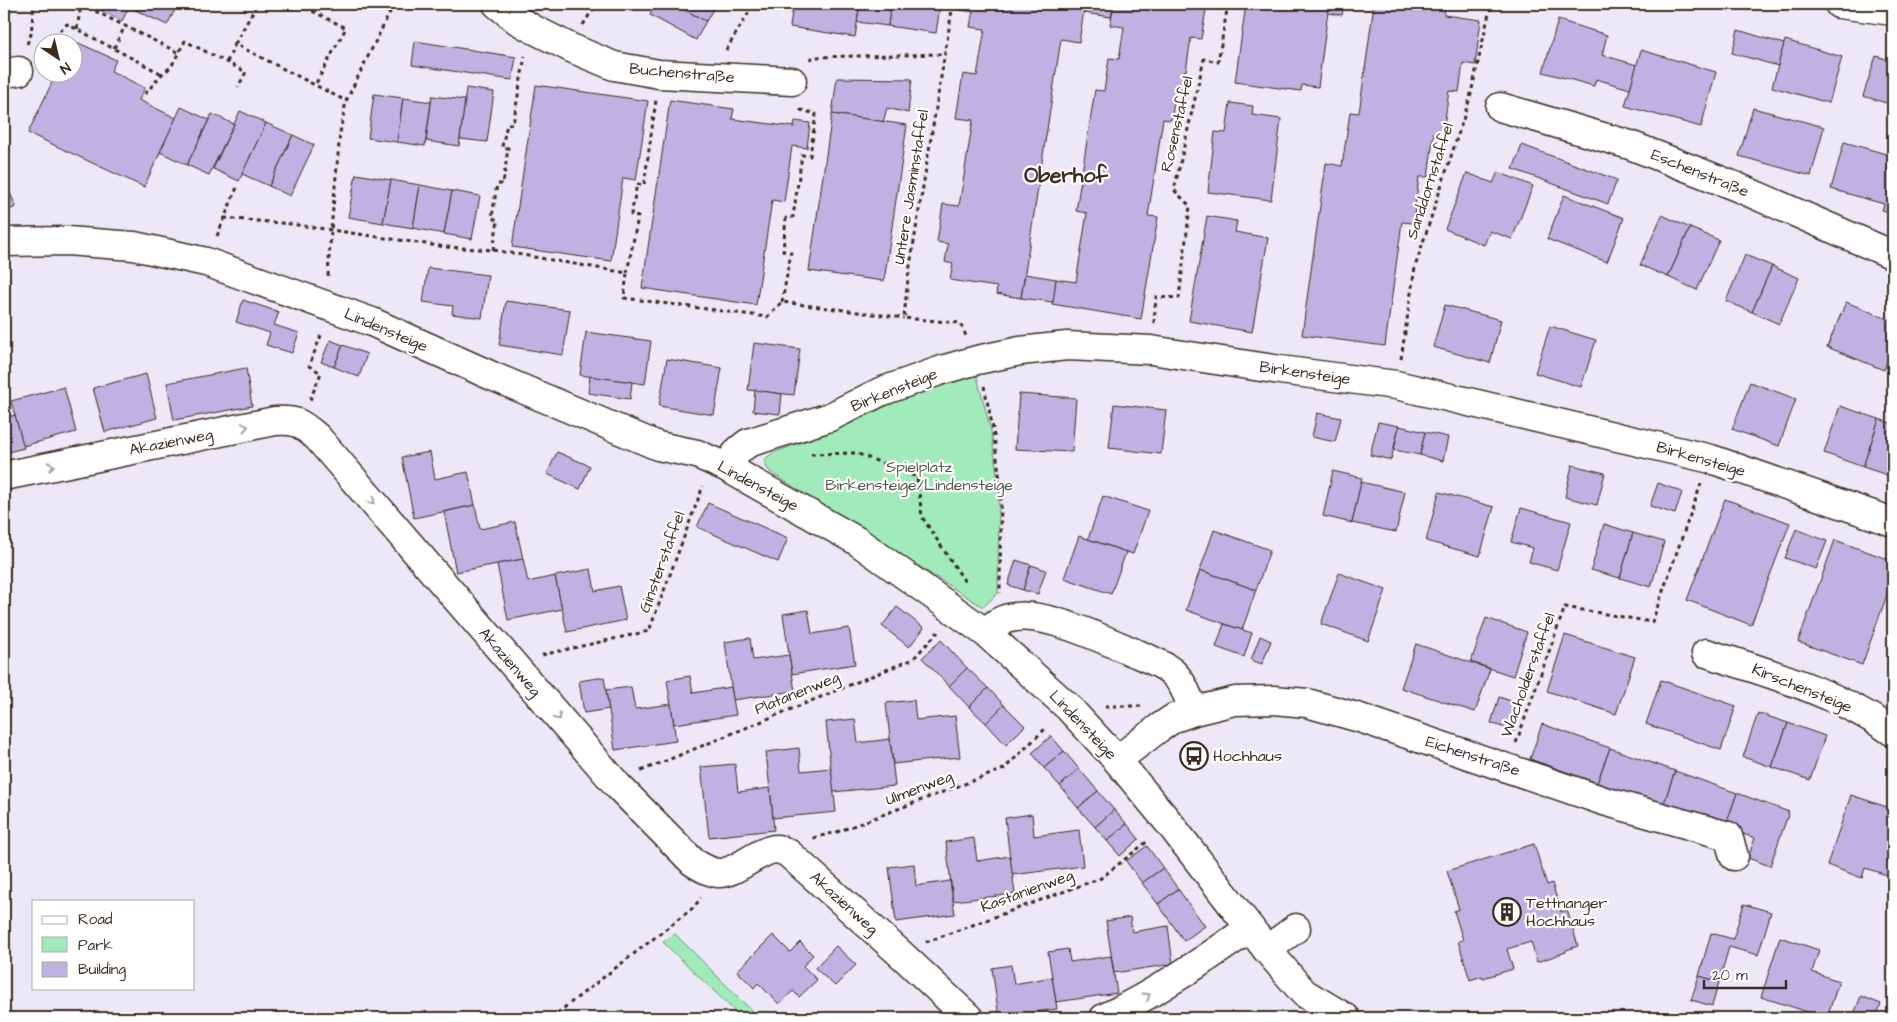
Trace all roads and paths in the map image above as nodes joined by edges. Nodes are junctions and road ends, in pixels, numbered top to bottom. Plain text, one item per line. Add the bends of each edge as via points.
1 (34, 4) edge
2 (81, 4) edge
3 (257, 4) edge
4 (298, 4) edge
5 (394, 4) edge
6 (497, 4) edge
7 (596, 4) edge
8 (754, 4) edge
9 (953, 4) edge
10 (1228, 4) edge
11 (1491, 4) edge
12 (1839, 4) edge
13 (1893, 11) edge
14 (125, 26) junction
15 (78, 29) junction
16 (580, 30) dead end
17 (59, 32) edge
18 (31, 34) dead end
19 (235, 44) junction
20 (114, 48) junction
21 (727, 49) dead end
22 (179, 53) junction
23 (945, 54) junction
24 (525, 56) dead end
25 (227, 62) junction
26 (162, 74) junction
27 (315, 85) junction
28 (238, 87) dead end
29 (797, 92) junction
30 (145, 94) dead end
31 (346, 101) junction
32 (656, 102) dead end
33 (1500, 107) dead end
34 (238, 185) dead end
35 (224, 218) junction
36 (331, 230) junction
37 (4, 242) edge
38 (493, 250) junction
39 (1893, 255) edge
40 (206, 262) junction
41 (627, 273) junction
42 (328, 277) dead end
43 (782, 302) junction
44 (904, 318) junction
45 (960, 323) dead end
46 (1154, 325) dead end
47 (324, 329) dead end
48 (1400, 367) dead end
49 (983, 384) dead end
50 (309, 404) dead end
51 (856, 452) dead end
52 (726, 466) junction
53 (4, 476) edge
54 (704, 483) dead end
55 (1702, 483) dead end
56 (1893, 522) edge
57 (966, 583) dead end
58 (999, 591) dead end
59 (958, 612) junction
60 (986, 633) junction
61 (1706, 653) dead end
62 (520, 674) junction
63 (1072, 712) junction
64 (1184, 714) junction
65 (1893, 732) edge
66 (1037, 737) dead end
67 (1515, 747) dead end
68 (1118, 760) junction
69 (640, 771) dead end
70 (808, 839) dead end
71 (1143, 845) dead end
72 (1734, 856) dead end
73 (720, 873) junction
74 (1250, 928) junction
75 (1296, 928) dead end
76 (921, 944) dead end
77 (1267, 950) junction
78 (551, 1018) edge
79 (969, 1018) edge
80 (1104, 1018) edge
81 (1346, 1018) edge

1 - 18 path
2 - 14 path
2 - 15 path
3 - 19 path
4 - 27 path via 346,28
5 - 31 path
6 - 29 street, Buchenstraße via 533,29 614,66
7 - 16 path
8 - 21 path
9 - 23 path, Untere Jasminstaffel
10 - 46 path, Rosenstaffel via 1218,62 1204,59 1174,190 1190,206 1179,298 1156,297
11 - 48 path, Sanddornstaffel via 1470,98 1415,267
12 - 13 street
14 - 20 path
14 - 22 path
15 - 17 path via 67,24
15 - 20 path
19 - 25 path
19 - 27 path
20 - 26 path
22 - 25 path via 185,41
22 - 26 path via 171,67
23 - 29 path via 813,57
23 - 44 path, Untere Jasminstaffel
24 - 38 path via 513,124 507,124 502,147 508,148 503,184 497,184 493,210 492,218 498,220
25 - 28 path via 246,72
26 - 30 path
27 - 31 path
29 - 43 path via 801,110 816,114 810,156 802,155 793,217 786,218 783,251 791,253
31 - 36 path
32 - 41 path via 644,185 637,184 631,215 638,216
33 - 39 street, Eschenstraße via 1630,145 1737,187
34 - 35 path
35 - 36 path
35 - 40 path
36 - 38 path via 446,247
36 - 42 path
37 - 40 street, Lindensteige via 67,241 134,246
38 - 41 path
40 - 52 street, Lindensteige via 372,322 658,446 696,454
41 - 43 path via 624,298 767,317
43 - 44 path
44 - 45 path
47 - 50 path via 309,366 321,373
49 - 58 path via 993,429 1000,488
51 - 57 path via 917,477 922,517
52 - 56 street, Birkensteige via 748,443 830,417 880,392 977,360 1067,346 1151,350 1396,385 1711,459
52 - 59 street, Lindensteige via 857,541
53 -> 62 street, Akazienweg via 274,421 300,423 317,436
54 - 62 path, Ginsterstaffel via 650,631 536,657
55 - 67 path, Wacholderstaffel via 1652,622 1565,607
59 - 60 street, Lindensteige
59 - 69 path, Platanenweg via 913,659
60 - 63 street, Lindensteige
60 - 64 street via 993,624 1016,617 1036,618 1083,631 1171,672 1181,682
61 - 65 street, Kirschensteige via 1771,673 1857,709
62 -> 73 street, Akazienweg via 618,786 693,862
63 - 64 path via 1083,703 1114,707 1163,706
63 - 68 street, Lindensteige
64 - 68 street, Eichenstraße via 1159,728
64 - 72 street, Eichenstraße via 1235,701 1316,705 1604,801 1728,836
66 - 70 path, Ulmenweg via 1004,769 837,832
68 - 74 street, Lindensteige
71 - 76 path, Kastanienweg via 1101,878
73 - 78 path via 693,908
73 - 79 street, Akazienweg via 777,849 788,853
74 - 77 street, Lindensteige
80 -> 74 street via 1137,1003
75 - 77 street
77 - 81 street, Lindensteige via 1304,993

